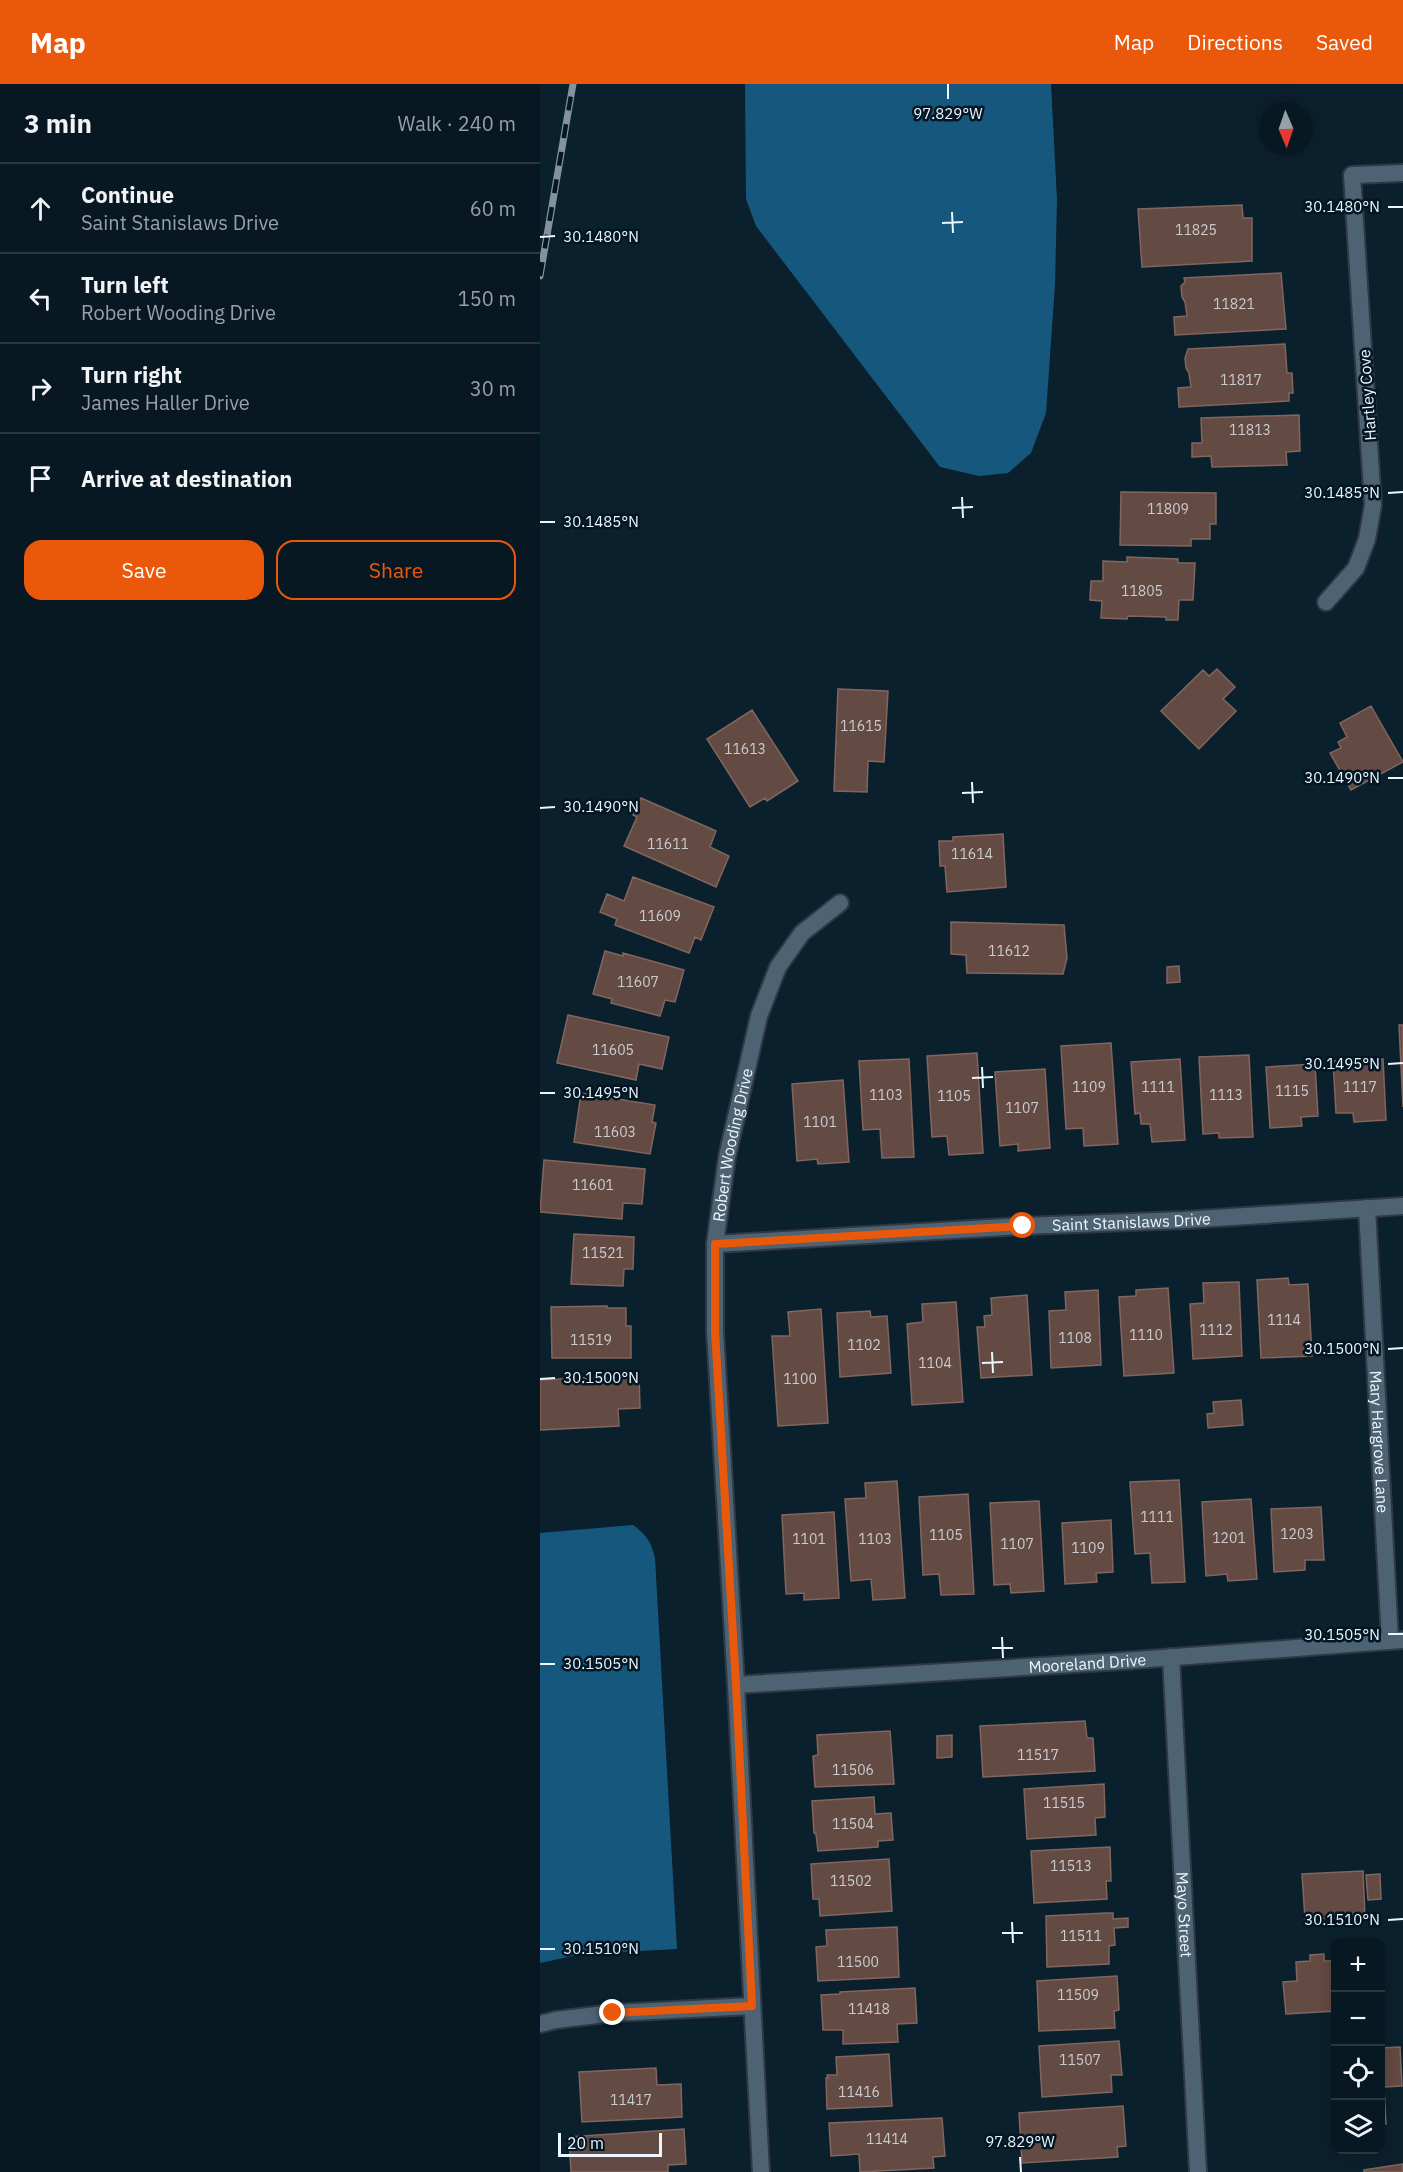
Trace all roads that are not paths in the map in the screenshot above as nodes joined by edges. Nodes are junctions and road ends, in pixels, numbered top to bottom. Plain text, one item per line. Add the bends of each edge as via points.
1 (1403, 173) edge
2 (1326, 602) dead end
3 (840, 903) dead end
4 (1403, 1206) edge
5 (1367, 1208) junction
6 (715, 1244) junction
7 (1397, 1640) edge
8 (1171, 1658) junction
9 (736, 1685) junction
10 (752, 2006) junction
11 (540, 2024) edge
12 (762, 2172) edge
13 (1198, 2172) edge

1 - 2 street, Hartley Cove via 1352,175 1373,505 1367,539 1356,568
3 - 6 street, Robert Wooding Drive via 802,933 778,967 759,1016 727,1157
4 - 5 street, Saint Stanislaws Drive
5 - 6 street, Saint Stanislaws Drive
5 - 7 street, Mary Hargrove Lane
6 - 9 street, Robert Wooding Drive via 715,1331
7 - 8 street, Mooreland Drive
8 - 9 street, Mooreland Drive
8 - 13 street, Mayo Street
9 - 10 street, Robert Wooding Drive
10 - 11 street via 613,2013
10 - 12 street, Robert Wooding Drive

